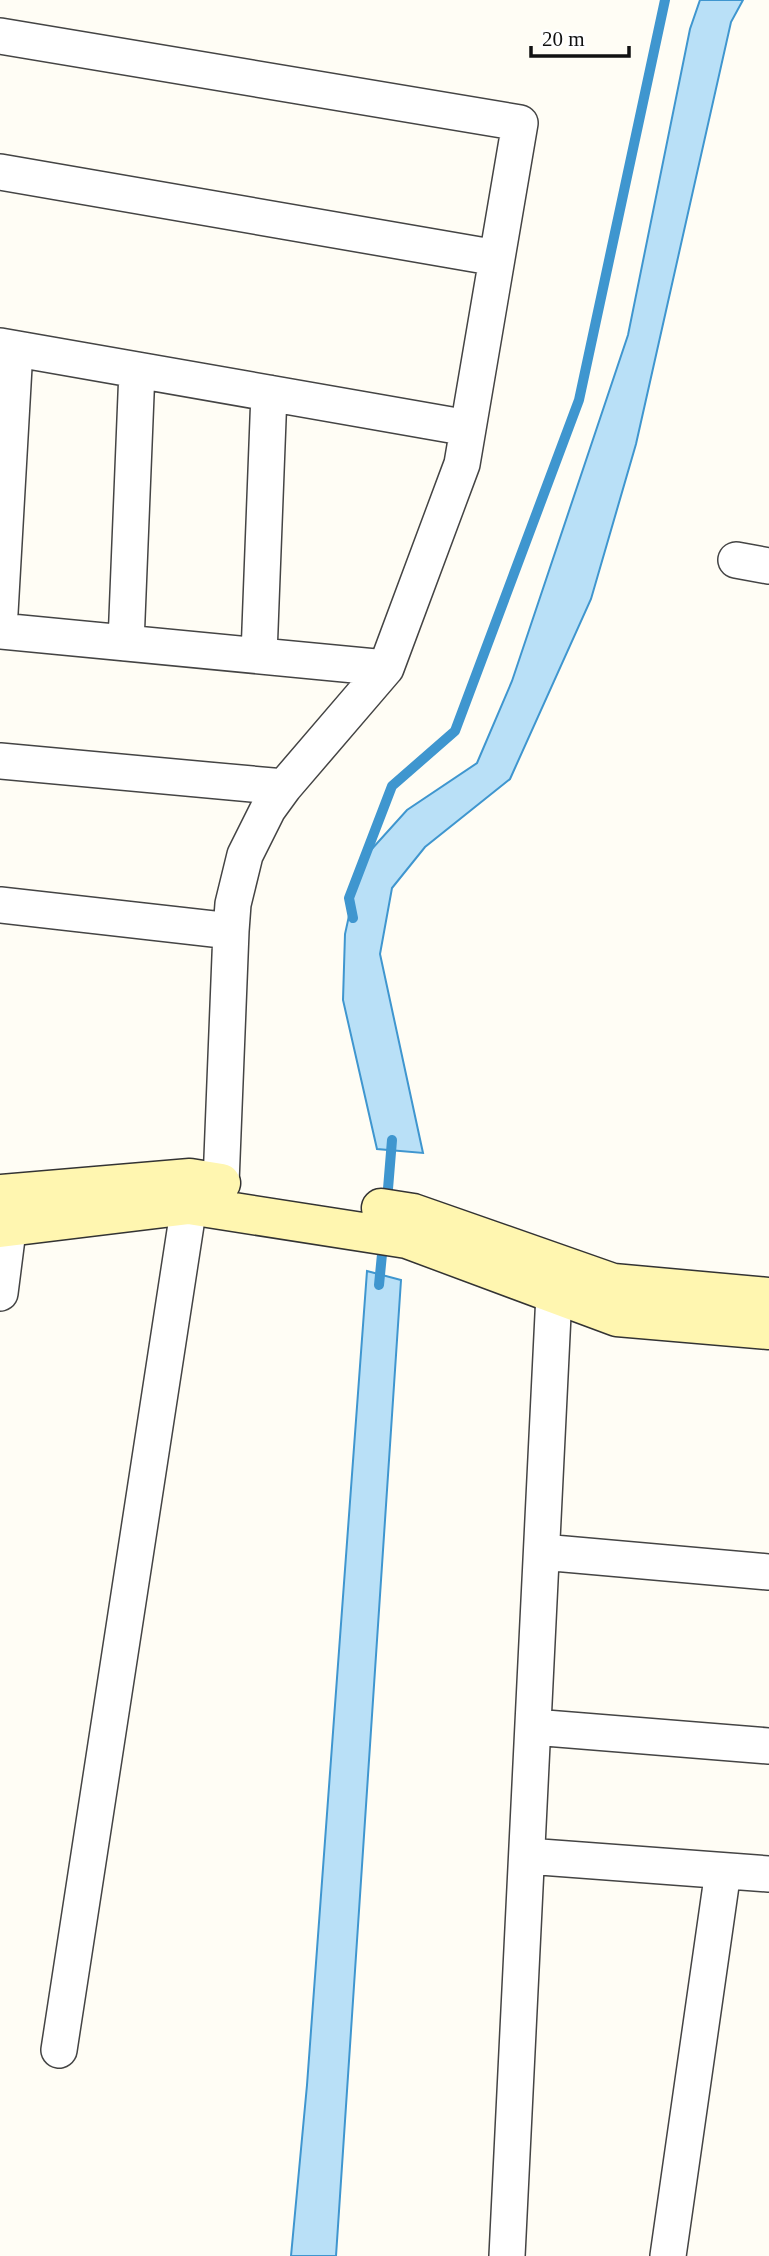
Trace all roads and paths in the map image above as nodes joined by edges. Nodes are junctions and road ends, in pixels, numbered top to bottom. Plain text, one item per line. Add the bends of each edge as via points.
1 (0, 36) edge
2 (0, 172) edge
3 (497, 258) junction
4 (8, 348) edge
5 (137, 370) junction
6 (269, 393) junction
7 (468, 428) junction
8 (0, 613) edge
9 (0, 631) edge
10 (126, 643) junction
11 (260, 655) junction
12 (386, 667) junction
13 (0, 761) edge
14 (284, 788) junction
15 (0, 905) edge
16 (231, 931) junction
17 (221, 1183) junction
18 (189, 1205) junction
19 (6, 1211) edge
20 (361, 1218) junction
21 (410, 1226) junction
22 (0, 1293) edge
23 (554, 1294) junction
24 (769, 1297) edge
25 (609, 1298) junction
26 (769, 1330) edge
27 (542, 1552) junction
28 (769, 1572) edge
29 (533, 1727) junction
30 (769, 1746) edge
31 (527, 1856) junction
32 (723, 1871) junction
33 (769, 1874) edge
34 (59, 2050) dead end
35 (507, 2256) edge
36 (668, 2256) edge

1 - 3 street via 520,123
2 - 3 street
3 - 7 street
4 - 5 street
4 - 8 street
5 - 6 street
5 - 10 street
6 - 7 street
6 - 11 street
7 - 12 street via 462,464
9 - 10 street
10 - 11 street
11 - 12 street
12 - 14 street
13 - 14 street
14 - 16 street via 245,855
15 - 16 street
16 - 17 street
17 - 19 street via 190,1178
17 - 20 street
18 - 19 street
18 - 20 street
18 - 34 street
19 - 22 street
20 - 21 street
21 - 23 street
21 - 25 street
23 - 25 street
23 - 27 street
24 - 25 street
25 - 26 street via 617,1317
27 - 28 street
27 - 29 street
29 - 30 street
29 - 31 street
31 - 32 street
31 - 35 street
32 - 33 street
32 - 36 street

